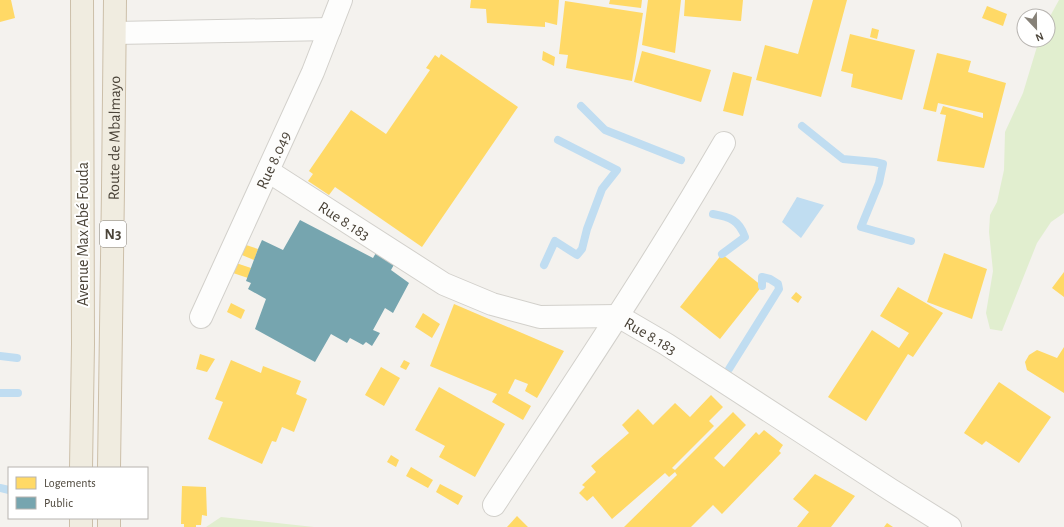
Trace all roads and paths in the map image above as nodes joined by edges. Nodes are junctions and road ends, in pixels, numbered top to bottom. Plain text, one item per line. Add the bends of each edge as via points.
1 (82, 0) edge
2 (115, 0) edge
3 (341, 0) edge
4 (330, 29) junction
5 (115, 33) junction
6 (724, 143) dead end
7 (268, 171) junction
8 (618, 316) junction
9 (201, 317) dead end
10 (81, 467) edge
11 (108, 467) edge
12 (494, 505) dead end
13 (950, 527) edge

1 - 10 highway, Avenue Max Abé Fouda / N3
2 - 5 highway, Route de Mbalmayo / N3
3 - 4 street, Rue 8.049
4 - 5 street
4 - 7 street, Rue 8.049
5 - 11 highway, Route de Mbalmayo / N3
6 - 8 street
7 - 8 street, Rue 8.183 via 444,284 492,304 540,317
7 - 9 street, Rue 8.049
8 - 12 street
8 - 13 street, Rue 8.183 via 666,344

